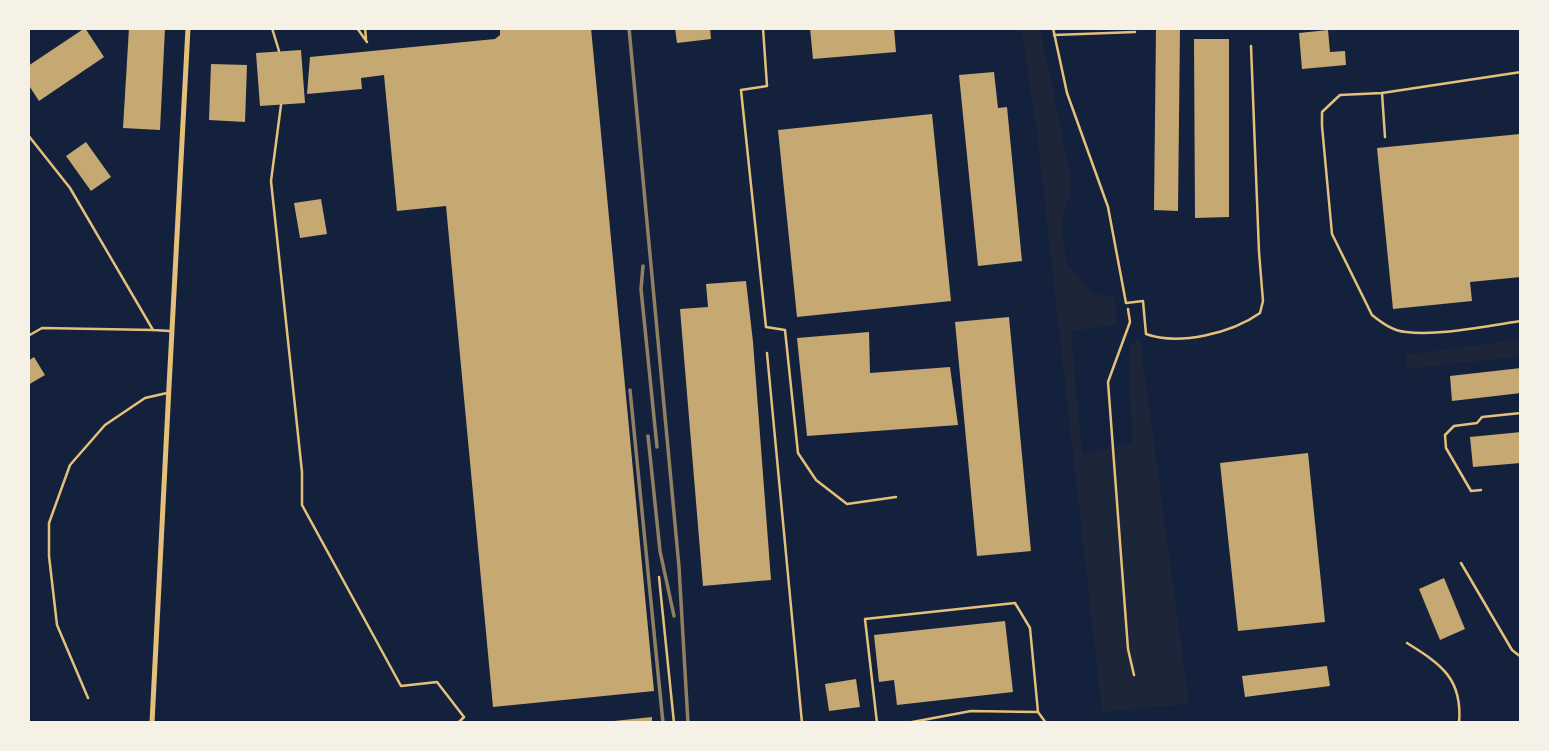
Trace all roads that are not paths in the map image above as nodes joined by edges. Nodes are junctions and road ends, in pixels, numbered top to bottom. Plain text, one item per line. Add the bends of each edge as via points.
1 (188, 28) edge
2 (272, 28) edge
3 (763, 28) edge
4 (1053, 28) edge
5 (1135, 32) dead end
6 (1054, 35) junction
7 (1251, 46) dead end
8 (279, 51) dead end
9 (1521, 72) edge
10 (1382, 93) junction
11 (281, 105) dead end
12 (28, 135) edge
13 (1385, 137) dead end
14 (1521, 321) edge
15 (153, 330) junction
16 (173, 331) junction
17 (28, 336) edge
18 (767, 353) dead end
19 (167, 393) junction
20 (1521, 413) edge
21 (1481, 490) dead end
22 (896, 497) dead end
23 (1461, 563) dead end
24 (659, 577) dead end
25 (1407, 643) dead end
26 (1521, 657) edge
27 (88, 698) dead end
28 (1038, 712) junction
29 (152, 723) edge
30 (458, 723) edge
31 (674, 723) edge
32 (802, 723) edge
33 (877, 723) edge
34 (907, 723) edge
35 (1046, 723) edge
36 (1460, 723) edge

1 - 16 street
2 - 8 lane
3 - 22 lane via 767,86 741,90 766,327 785,330 798,453 816,480 847,505
4 - 6 lane
5 - 6 lane
6 - 7 lane via 1067,93 1108,207 1126,303 1143,301 1146,334 1159,339 1193,338 1248,322 1260,313
9 - 10 lane
10 - 13 lane
10 - 14 lane via 1340,95 1322,112 1332,233 1373,315 1382,324 1404,332
11 - 30 lane via 271,181 302,506 401,687 437,682 464,717
12 - 15 lane via 70,188
15 - 16 lane
15 - 17 lane via 42,328
16 - 19 street
18 - 32 lane
19 - 27 lane via 145,398 105,425 70,465 49,523 58,625
19 - 29 street
20 - 21 lane via 1482,416 1477,423 1454,426 1445,435 1446,448 1471,491
23 - 26 lane via 1512,650
24 - 31 lane
25 - 36 lane via 1436,661 1454,683
28 - 33 lane via 1030,628 1015,603 865,619
28 - 34 lane via 971,711
28 - 35 lane

